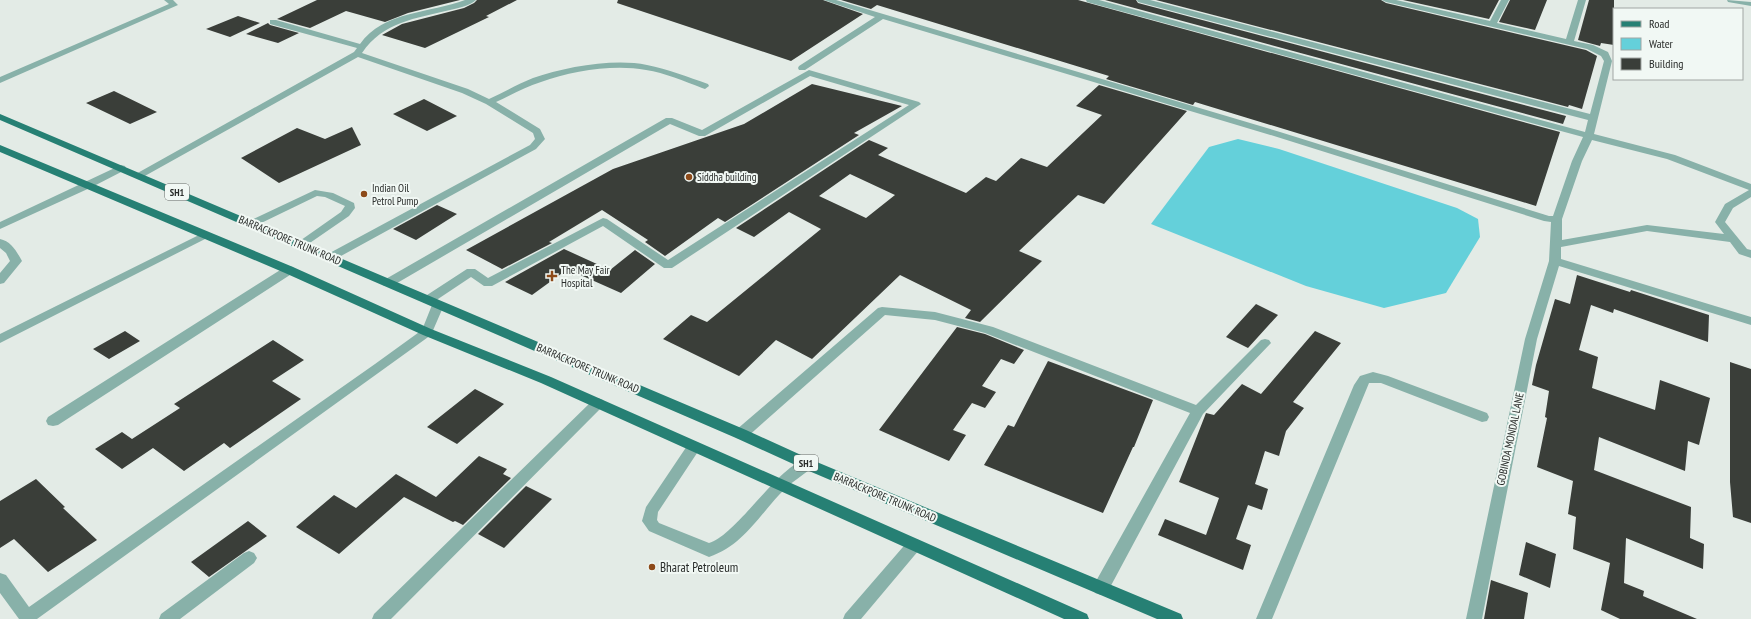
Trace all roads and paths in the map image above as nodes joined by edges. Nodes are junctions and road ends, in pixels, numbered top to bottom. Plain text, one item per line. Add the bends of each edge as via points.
1 (168, 0) edge
2 (472, 0) edge
3 (828, 0) edge
4 (1090, 0) edge
5 (1141, 0) edge
6 (1386, 0) edge
7 (1505, 0) edge
8 (1582, 0) edge
9 (1731, 0) edge
10 (1751, 4) edge
11 (882, 16) junction
12 (273, 22) dead end
13 (1493, 24) junction
14 (1569, 42) junction
15 (359, 51) junction
16 (802, 68) dead end
17 (0, 80) edge
18 (704, 86) dead end
19 (489, 102) junction
20 (0, 117) edge
21 (1593, 118) junction
22 (1589, 136) junction
23 (0, 148) edge
24 (121, 168) junction
25 (139, 175) junction
26 (88, 185) junction
27 (1751, 188) edge
28 (1751, 193) edge
29 (1557, 219) junction
30 (251, 224) junction
31 (0, 226) edge
32 (205, 235) junction
33 (1733, 239) junction
34 (0, 242) edge
35 (1556, 244) junction
36 (300, 245) junction
37 (1751, 254) edge
38 (330, 258) junction
39 (1555, 261) junction
40 (289, 270) junction
41 (0, 280) edge
42 (388, 282) junction
43 (433, 302) junction
44 (1751, 321) edge
45 (427, 332) junction
46 (0, 339) edge
47 (1265, 343) dead end
48 (598, 403) junction
49 (1198, 411) junction
50 (1482, 417) dead end
51 (54, 421) dead end
52 (741, 434) junction
53 (694, 446) junction
54 (807, 464) junction
55 (780, 485) junction
56 (914, 545) junction
57 (249, 558) dead end
58 (0, 580) edge
59 (1101, 588) junction
60 (27, 618) edge
61 (167, 619) edge
62 (380, 619) edge
63 (852, 619) edge
64 (1081, 619) edge
65 (1175, 619) edge
66 (1264, 619) edge
67 (1474, 619) edge

1 - 17 street via 174,5
2 - 15 street via 458,6 396,21 372,36
3 - 11 street
4 - 22 street
5 - 21 street
6 - 13 street
7 - 13 street
8 - 14 street
9 - 10 street
11 - 16 street
11 - 29 street via 1277,134 1548,219
12 - 15 street
13 - 14 street
14 - 21 street, GOBINDA MONDAL LANE via 1599,51 1607,57 1608,62
15 - 19 street
15 - 25 street
18 - 19 street via 664,71 644,67 612,67 537,80
19 - 38 street via 537,131 540,140 533,147
20 - 24 main road, BARRACKPORE TRUNK ROAD / SH1
21 - 22 street, GOBINDA MONDAL LANE
22 - 27 street via 1671,157
22 - 29 street, GOBINDA MONDAL LANE via 1577,161
23 - 26 main road, SH1
24 - 25 main road, BARRACKPORE TRUNK ROAD / SH1
24 - 26 street
25 - 30 main road, BARRACKPORE TRUNK ROAD / SH1
26 - 31 street
26 - 32 main road, SH1
28 - 33 street via 1729,206 1720,222
29 - 35 street, GOBINDA MONDAL LANE
30 - 36 main road, BARRACKPORE TRUNK ROAD / SH1
30 - 36 street via 316,193 328,194 350,205 345,214
32 - 40 main road, SH1
32 - 46 street
33 - 35 street via 1647,228
33 - 37 street via 1743,252
34 - 41 street via 11,251 16,261
35 - 39 street, GOBINDA MONDAL LANE
36 - 38 main road, BARRACKPORE TRUNK ROAD / SH1
38 - 42 main road, BARRACKPORE TRUNK ROAD / SH1
39 - 44 street
39 - 67 street, GOBINDA MONDAL LANE via 1531,339
40 - 45 main road, SH1
40 - 51 street
42 - 43 main road, BARRACKPORE TRUNK ROAD / SH1
42 - 43 street via 669,120 702,134 809,73 916,104 668,264 603,221 488,282 471,272
43 - 45 street
43 - 52 main road, BARRACKPORE TRUNK ROAD / SH1
45 - 48 main road, SH1
45 - 60 street
47 - 49 street
48 - 53 main road, SH1
48 - 62 street
49 - 52 street via 990,330 936,316 882,311
49 - 59 street
50 - 66 street via 1383,379 1365,378
52 - 54 main road, BARRACKPORE TRUNK ROAD / SH1
53 - 55 main road, SH1
53 - 55 street via 651,511 649,517 654,527 709,550 721,546
54 - 55 street
54 - 59 main road, BARRACKPORE TRUNK ROAD / SH1
55 - 56 main road, SH1
56 - 63 street
56 - 64 main road, SH1
57 - 61 street
58 - 60 street
59 - 65 main road, BARRACKPORE TRUNK ROAD / SH1

